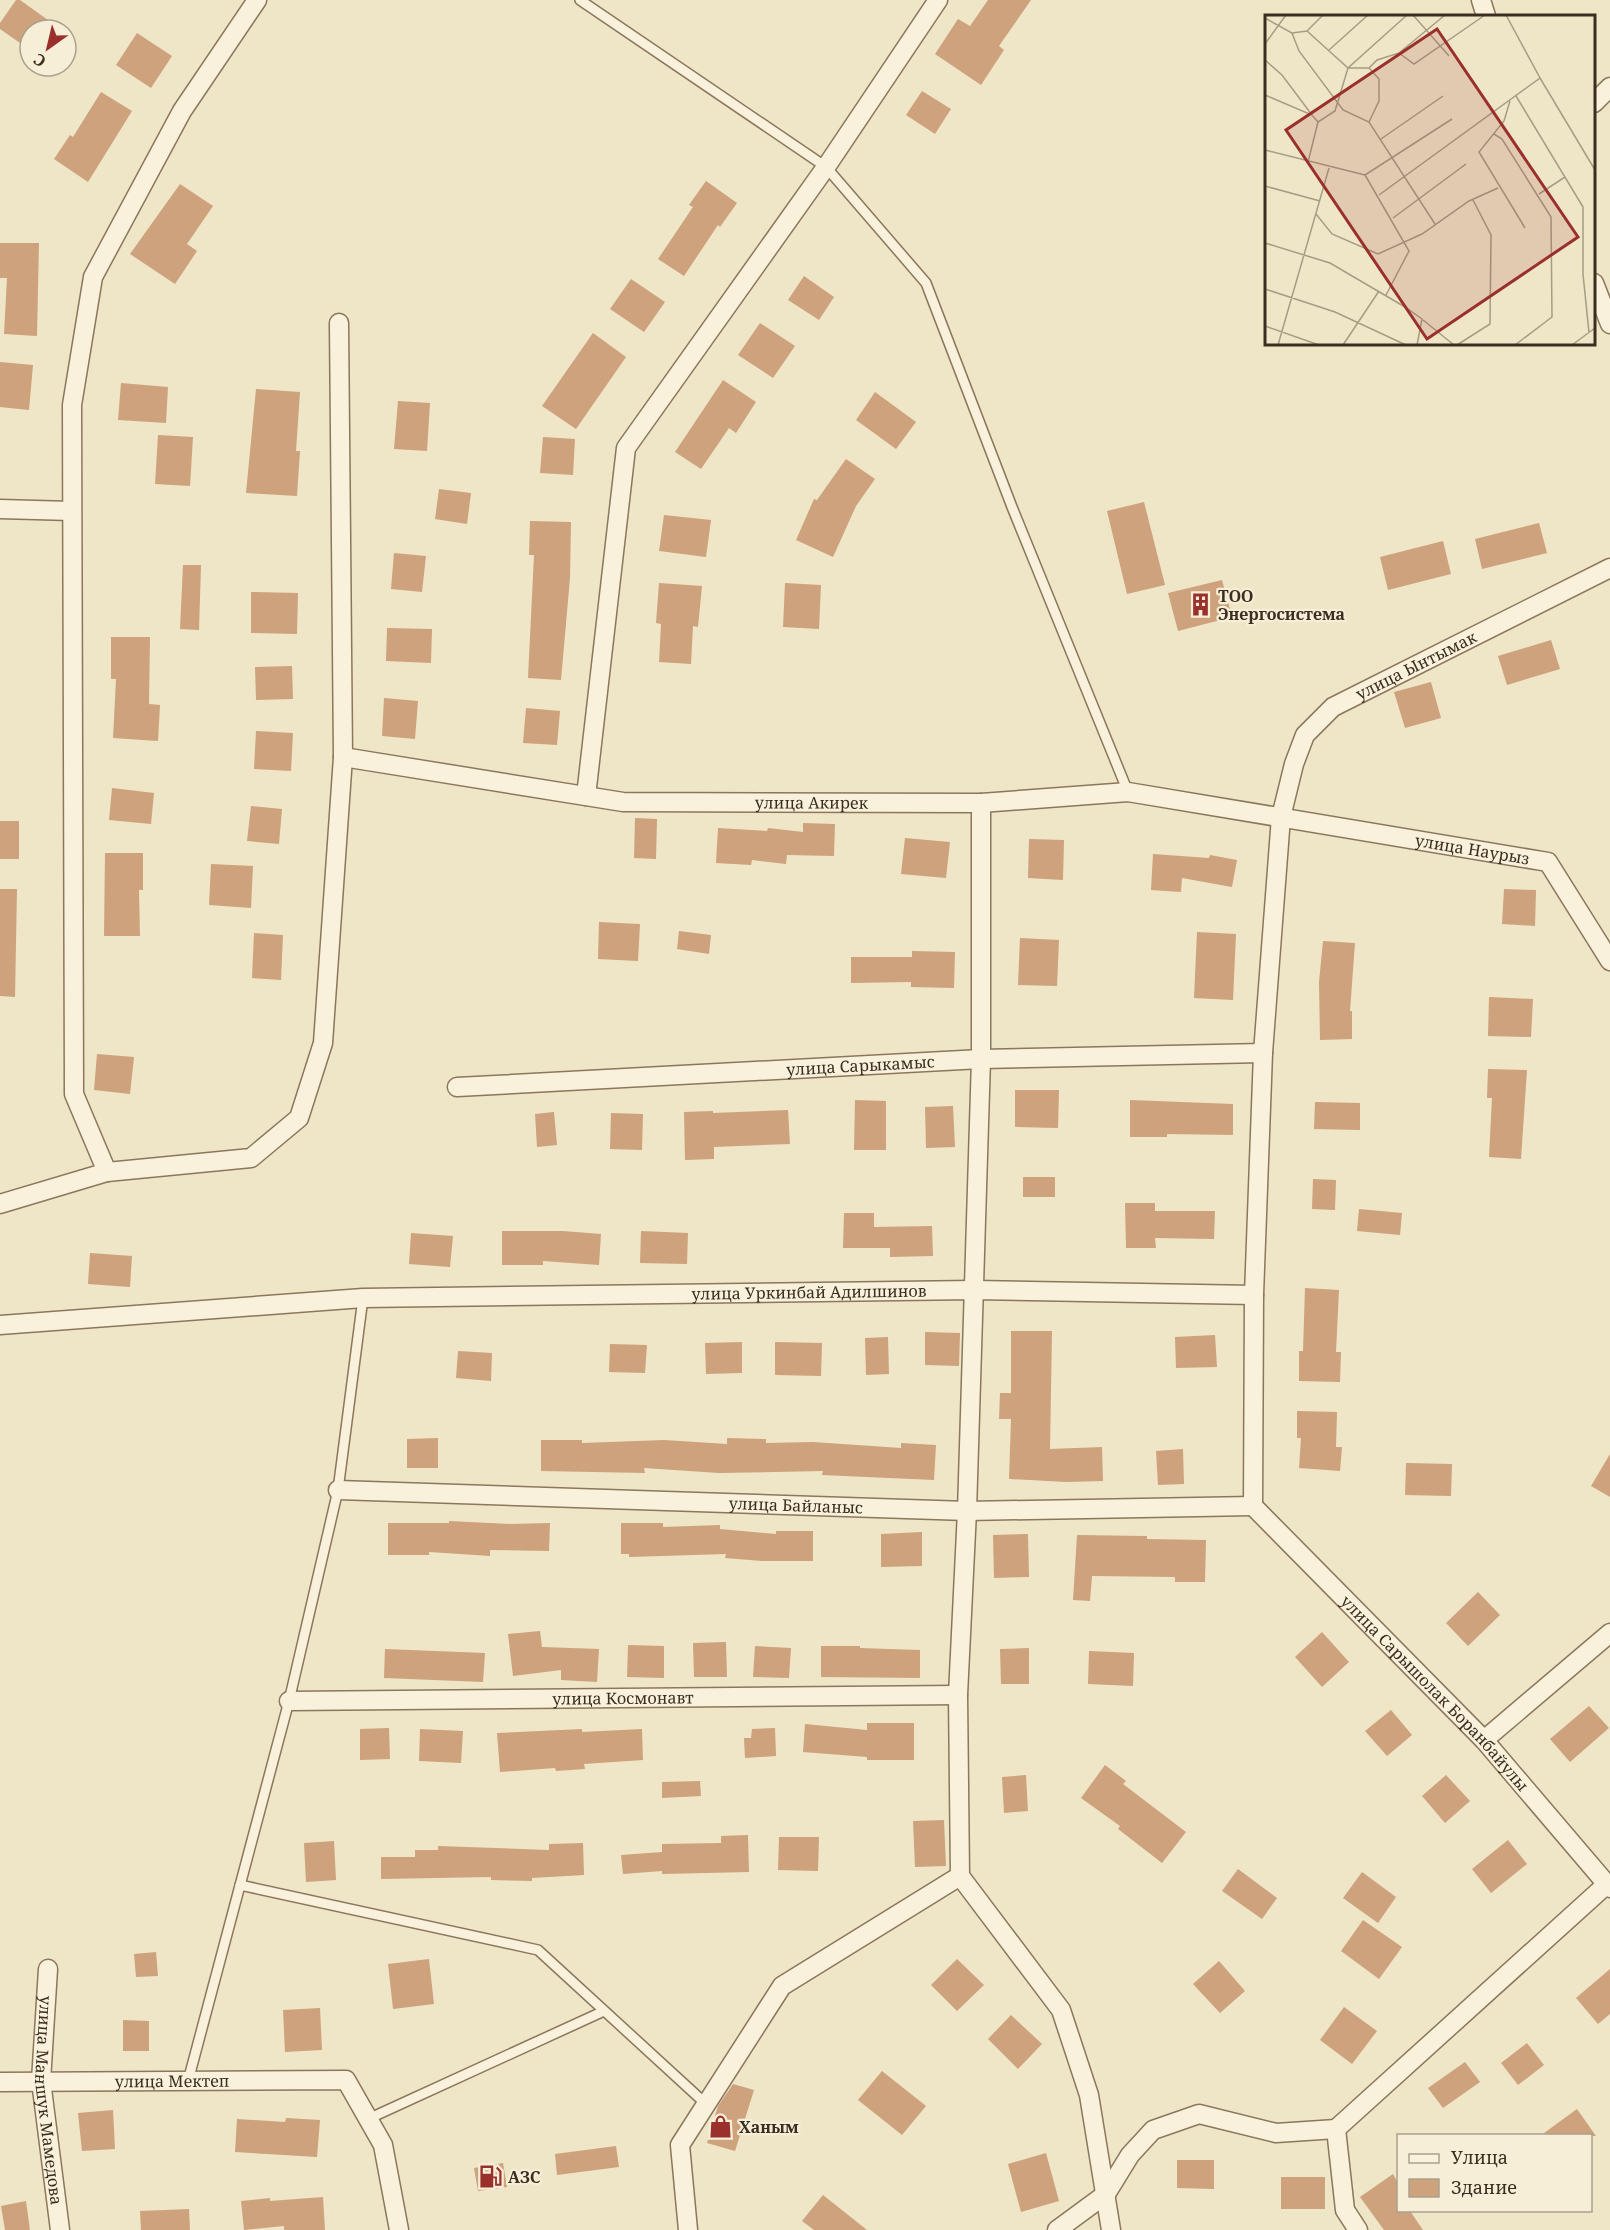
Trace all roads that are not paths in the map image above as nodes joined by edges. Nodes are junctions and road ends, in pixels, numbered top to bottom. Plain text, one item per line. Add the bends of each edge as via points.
1 (257, 0) edge
2 (580, 0) edge
3 (938, 0) edge
4 (1481, 0) edge
5 (1486, 15) edge
6 (1610, 87) edge
7 (1595, 101) edge
8 (826, 167) junction
9 (1595, 288) edge
10 (339, 323) dead end
11 (1610, 324) edge
12 (0, 509) edge
13 (71, 510) junction
14 (1610, 568) edge
15 (343, 757) junction
16 (1128, 792) junction
17 (586, 796) junction
18 (981, 803) junction
19 (1281, 817) junction
20 (1610, 961) edge
21 (1263, 1053) junction
22 (981, 1059) junction
23 (457, 1087) dead end
24 (108, 1172) junction
25 (0, 1204) edge
26 (974, 1290) junction
27 (1254, 1295) junction
28 (363, 1298) junction
29 (0, 1325) edge
30 (338, 1490) junction
31 (1252, 1506) junction
32 (967, 1511) junction
33 (1610, 1633) edge
34 (958, 1695) junction
35 (288, 1701) junction
36 (1484, 1740) junction
37 (960, 1876) junction
38 (240, 1885) junction
39 (1608, 1886) edge
40 (48, 1969) dead end
41 (604, 2011) junction
42 (41, 2081) junction
43 (188, 2081) junction
44 (0, 2082) edge
45 (706, 2104) junction
46 (368, 2119) junction
47 (1336, 2129) junction
48 (1106, 2194) junction
49 (1345, 2210) junction
50 (60, 2230) edge
51 (399, 2230) edge
52 (688, 2230) edge
53 (1057, 2230) edge
54 (1111, 2230) edge
55 (1346, 2230) edge
56 (1358, 2230) edge

1 - 13 street via 182,111 93,277 72,405
2 - 8 lane
3 - 8 street
4 - 5 street
6 - 7 street
8 - 16 lane via 926,283
8 - 17 street via 626,448
9 - 11 street
10 - 15 street
12 - 13 street
13 - 24 street via 74,1094
14 - 19 street, улица Ынтымак via 1333,706 1305,735
15 - 17 street, улица Акирек
15 - 24 street via 323,1043 299,1118 250,1158
16 - 18 street, улица Акирек
16 - 19 street, улица Акирек
17 - 18 street, улица Акирек via 623,802
18 - 22 street
19 - 20 street, улица Наурыз via 1548,862
19 - 21 street, улица Ынтымак
21 - 22 street, улица Сарыкамыс
21 - 27 street, улица Ынтымак
22 - 23 street, улица Сарыкамыс
22 - 26 street
24 - 25 street
26 - 27 street, улица Уркинбай Адилшинов
26 - 28 street, улица Уркинбай Адилшинов
26 - 32 street
27 - 31 street, улица Ынтымак
28 - 29 street, улица Уркинбай Адилшинов
28 - 30 lane
30 - 32 street, улица Байланыс
30 - 35 lane
31 - 32 street, улица Байланыс
31 - 36 street, улица Сарышолак Боранбайулы
32 - 34 street
33 - 36 street
34 - 35 street, улица Космонавт
34 - 37 street
35 - 38 lane
36 - 39 street, улица Сарышолак Боранбайулы
37 - 45 street via 782,1986
37 - 48 street via 1061,2010 1089,2095
38 - 41 lane via 538,1950
38 - 43 lane
39 - 47 street
40 - 42 street, улица Маншук Мамедова
41 - 45 lane
41 - 46 lane
42 - 43 street, улица Мектеп
42 - 44 street, улица Мектеп
42 - 50 street, улица Маншук Мамедова
43 - 46 street, улица Мектеп via 346,2080
45 - 52 street via 680,2145
46 - 51 street via 383,2145
47 - 48 street via 1276,2133 1199,2114 1153,2130 1130,2155
47 - 49 street
48 - 53 street
48 - 54 street
49 - 55 street
49 - 56 street

